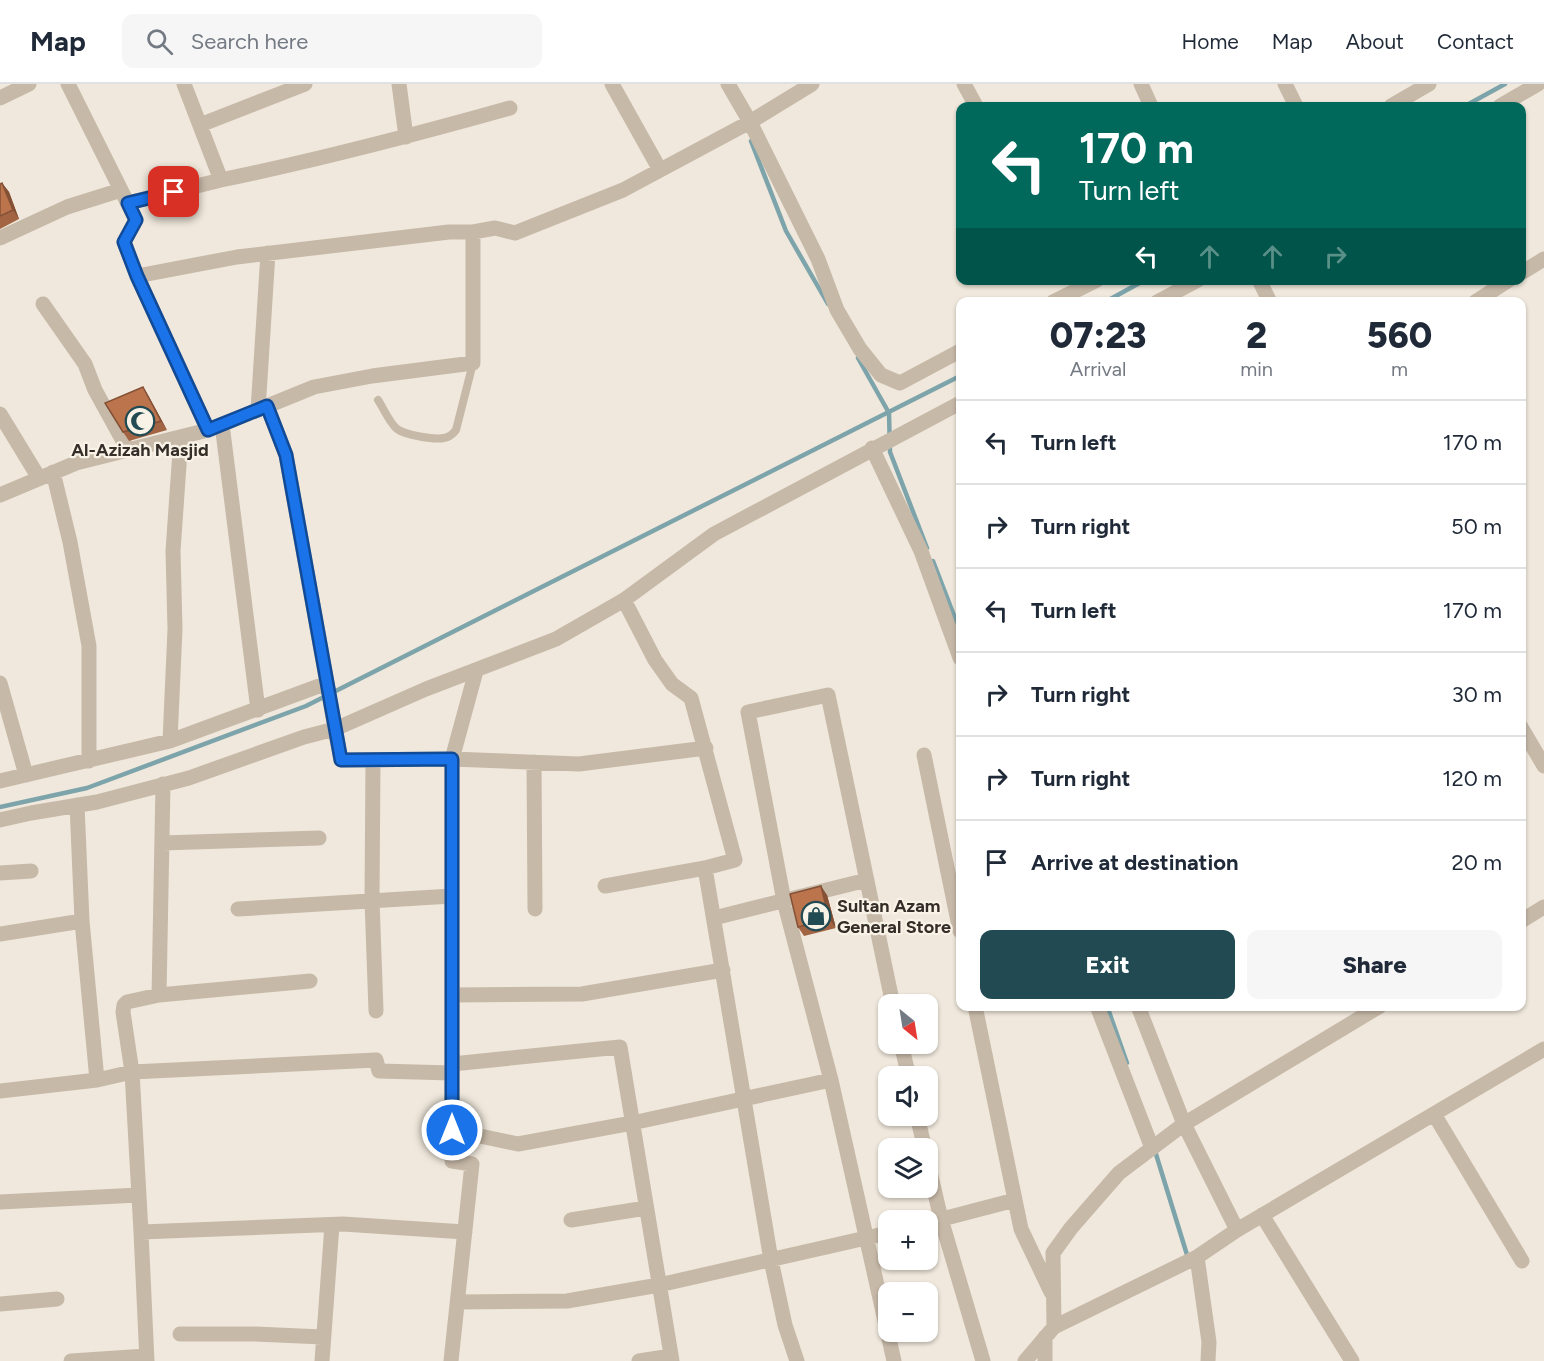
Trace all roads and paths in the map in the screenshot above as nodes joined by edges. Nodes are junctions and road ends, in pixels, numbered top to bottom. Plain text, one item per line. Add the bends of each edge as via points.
1 (30, 84) edge
2 (69, 84) edge
3 (184, 84) edge
4 (305, 84) edge
5 (399, 84) edge
6 (612, 84) edge
7 (729, 84) edge
8 (812, 84) edge
9 (964, 84) edge
10 (1141, 84) edge
11 (1285, 84) edge
12 (1429, 84) edge
13 (1538, 84) edge
14 (0, 98) edge
15 (974, 102) edge
16 (1149, 102) edge
17 (1294, 102) edge
18 (1398, 102) edge
19 (1507, 102) edge
20 (510, 108) dead end
21 (750, 122) junction
22 (200, 125) junction
23 (406, 137) junction
24 (660, 171) junction
25 (221, 180) junction
26 (125, 197) junction
27 (472, 231) junction
28 (0, 238) edge
29 (268, 253) junction
30 (1544, 259) edge
31 (1526, 270) edge
32 (137, 276) junction
33 (1189, 285) edge
34 (1501, 285) edge
35 (1068, 286) edge
36 (1058, 297) edge
37 (1166, 297) edge
38 (1483, 297) edge
39 (43, 304) dead end
40 (956, 353) edge
41 (473, 363) junction
42 (378, 400) dead end
43 (956, 405) edge
44 (262, 408) junction
45 (0, 414) edge
46 (215, 427) junction
47 (181, 436) junction
48 (872, 448) junction
49 (128, 450) junction
50 (46, 475) junction
51 (0, 495) edge
52 (624, 600) junction
53 (956, 647) edge
54 (476, 671) junction
55 (0, 683) edge
56 (327, 687) junction
57 (258, 710) junction
58 (334, 722) junction
59 (1526, 736) edge
60 (170, 741) junction
61 (706, 748) junction
62 (924, 755) dead end
63 (452, 759) junction
64 (373, 760) junction
65 (89, 761) junction
66 (534, 762) junction
67 (1544, 766) edge
68 (26, 775) junction
69 (0, 781) edge
70 (163, 784) junction
71 (77, 805) junction
72 (0, 820) edge
73 (319, 838) dead end
74 (162, 843) junction
75 (705, 868) junction
76 (31, 871) dead end
77 (0, 873) edge
78 (867, 880) junction
79 (605, 886) dead end
80 (452, 896) junction
81 (372, 900) junction
82 (784, 901) junction
83 (1544, 908) edge
84 (238, 909) dead end
85 (535, 909) dead end
86 (956, 911) edge
87 (714, 918) junction
88 (1526, 918) edge
89 (82, 921) junction
90 (0, 934) edge
91 (723, 970) junction
92 (310, 981) dead end
93 (891, 994) edge
94 (159, 995) junction
95 (452, 995) junction
96 (376, 1011) dead end
97 (976, 1011) edge
98 (1099, 1011) edge
99 (1140, 1011) edge
100 (1354, 1013) edge
101 (1544, 1049) edge
102 (452, 1068) junction
103 (132, 1072) junction
104 (97, 1080) junction
105 (831, 1080) junction
106 (0, 1091) edge
107 (742, 1099) junction
108 (1434, 1114) junction
109 (632, 1123) junction
110 (1184, 1124) junction
111 (452, 1130) junction
112 (1152, 1148) junction
113 (139, 1195) junction
114 (1015, 1200) junction
115 (0, 1202) edge
116 (646, 1208) junction
117 (1262, 1215) junction
118 (571, 1220) dead end
119 (938, 1220) edge
120 (332, 1225) junction
121 (1237, 1230) junction
122 (141, 1232) junction
123 (465, 1232) junction
124 (938, 1232) edge
125 (878, 1236) edge
126 (867, 1239) junction
127 (1197, 1257) junction
128 (771, 1260) junction
129 (1522, 1262) dead end
130 (659, 1285) junction
131 (1053, 1298) junction
132 (57, 1299) dead end
133 (458, 1302) junction
134 (0, 1304) edge
135 (1050, 1332) junction
136 (180, 1334) dead end
137 (323, 1338) junction
138 (146, 1358) edge
139 (671, 1359) edge
140 (71, 1361) edge
141 (322, 1361) edge
142 (452, 1361) edge
143 (639, 1361) edge
144 (797, 1361) edge
145 (894, 1361) edge
146 (983, 1361) edge
147 (1025, 1361) edge
148 (1045, 1361) edge
149 (1208, 1361) edge
150 (1353, 1361) edge

1 - 14 street
2 - 26 street
3 - 22 street
4 - 22 street
5 - 23 street
6 - 24 street
7 - 21 street
8 - 21 street
9 - 15 street
10 - 16 street
11 - 17 street
12 - 18 street
13 - 19 street
20 - 23 street
21 - 24 street
21 - 40 street via 818,259 837,310 881,375 900,383
22 - 25 street
23 - 25 street
24 - 27 street via 515,233 495,228
25 - 26 street
26 - 28 street via 67,207
26 - 32 street via 136,220 124,242
27 - 29 street
27 - 41 street
29 - 32 street
29 - 44 street
30 - 31 street
32 - 46 street
33 - 37 street
34 - 38 street
35 - 36 street
39 - 49 street via 84,364
41 - 42 lane via 456,430 451,436 427,438 401,431
41 - 44 street via 314,387
43 - 48 street
44 - 46 street
44 - 56 street via 286,455
45 - 50 street
46 - 47 street
46 - 57 street
47 - 49 street
47 - 60 street via 173,551 175,629
48 - 52 street via 714,534
48 - 53 street via 921,551
49 - 50 street
50 - 51 street
50 - 65 street via 70,542 89,646
52 - 54 street via 556,639
52 - 61 street via 655,660 672,684 691,698
54 - 58 street
54 - 63 street
55 - 68 street
56 - 57 street
56 - 58 street
57 - 60 street
58 - 64 street via 341,760
58 - 70 street via 304,737
59 - 67 street
60 - 65 street
61 - 66 street via 579,764
61 - 75 street via 735,860
62 - 86 street
63 - 64 street
63 - 66 street
63 - 80 street
64 - 81 street
65 - 68 street
66 - 85 street
68 - 69 street
70 - 71 street
70 - 74 street
71 - 72 street
71 - 89 street
73 - 74 street
74 - 94 street
75 - 79 street
75 - 87 street
76 - 77 street
78 - 82 street
78 - 82 street via 828,696 748,712
78 - 93 street
80 - 81 street
80 - 95 street
81 - 84 street
81 - 96 street
82 - 87 street
82 - 105 street
83 - 88 street
87 - 91 street
89 - 90 street
89 - 104 street
91 - 95 street via 582,994
91 - 107 street
92 - 94 street
94 - 103 street via 124,1005
95 - 102 street
97 - 114 street
98 - 112 street
99 - 110 street
100 - 110 street
101 - 108 street
102 - 103 street via 379,1071 376,1060
102 - 109 street via 620,1047
102 - 111 street
103 - 104 street
103 - 113 street
104 - 106 street
105 - 107 street
105 - 126 street
107 - 109 street
107 - 128 street
108 - 117 street
108 - 129 street
109 - 111 street via 518,1144
109 - 116 street
110 - 112 street
110 - 121 street
111 - 123 street via 452,1161 472,1164
112 - 131 street via 1119,1173 1053,1253
113 - 115 street
113 - 122 street
114 - 119 street
114 - 131 street via 1021,1229
116 - 118 street
116 - 130 street
117 - 121 street
117 - 150 street
120 - 122 street
120 - 123 street
120 - 137 street
121 - 127 street
122 - 138 street
123 - 133 street
124 - 146 street
125 - 126 street
126 - 128 street
126 - 145 street
127 - 135 street
127 - 149 street
128 - 130 street
128 - 144 street
130 - 133 street via 567,1301
130 - 139 street
131 - 135 street
132 - 134 street
133 - 142 street
135 - 147 street
135 - 148 street
136 - 137 street
137 - 141 street
138 - 140 street
139 - 143 street

